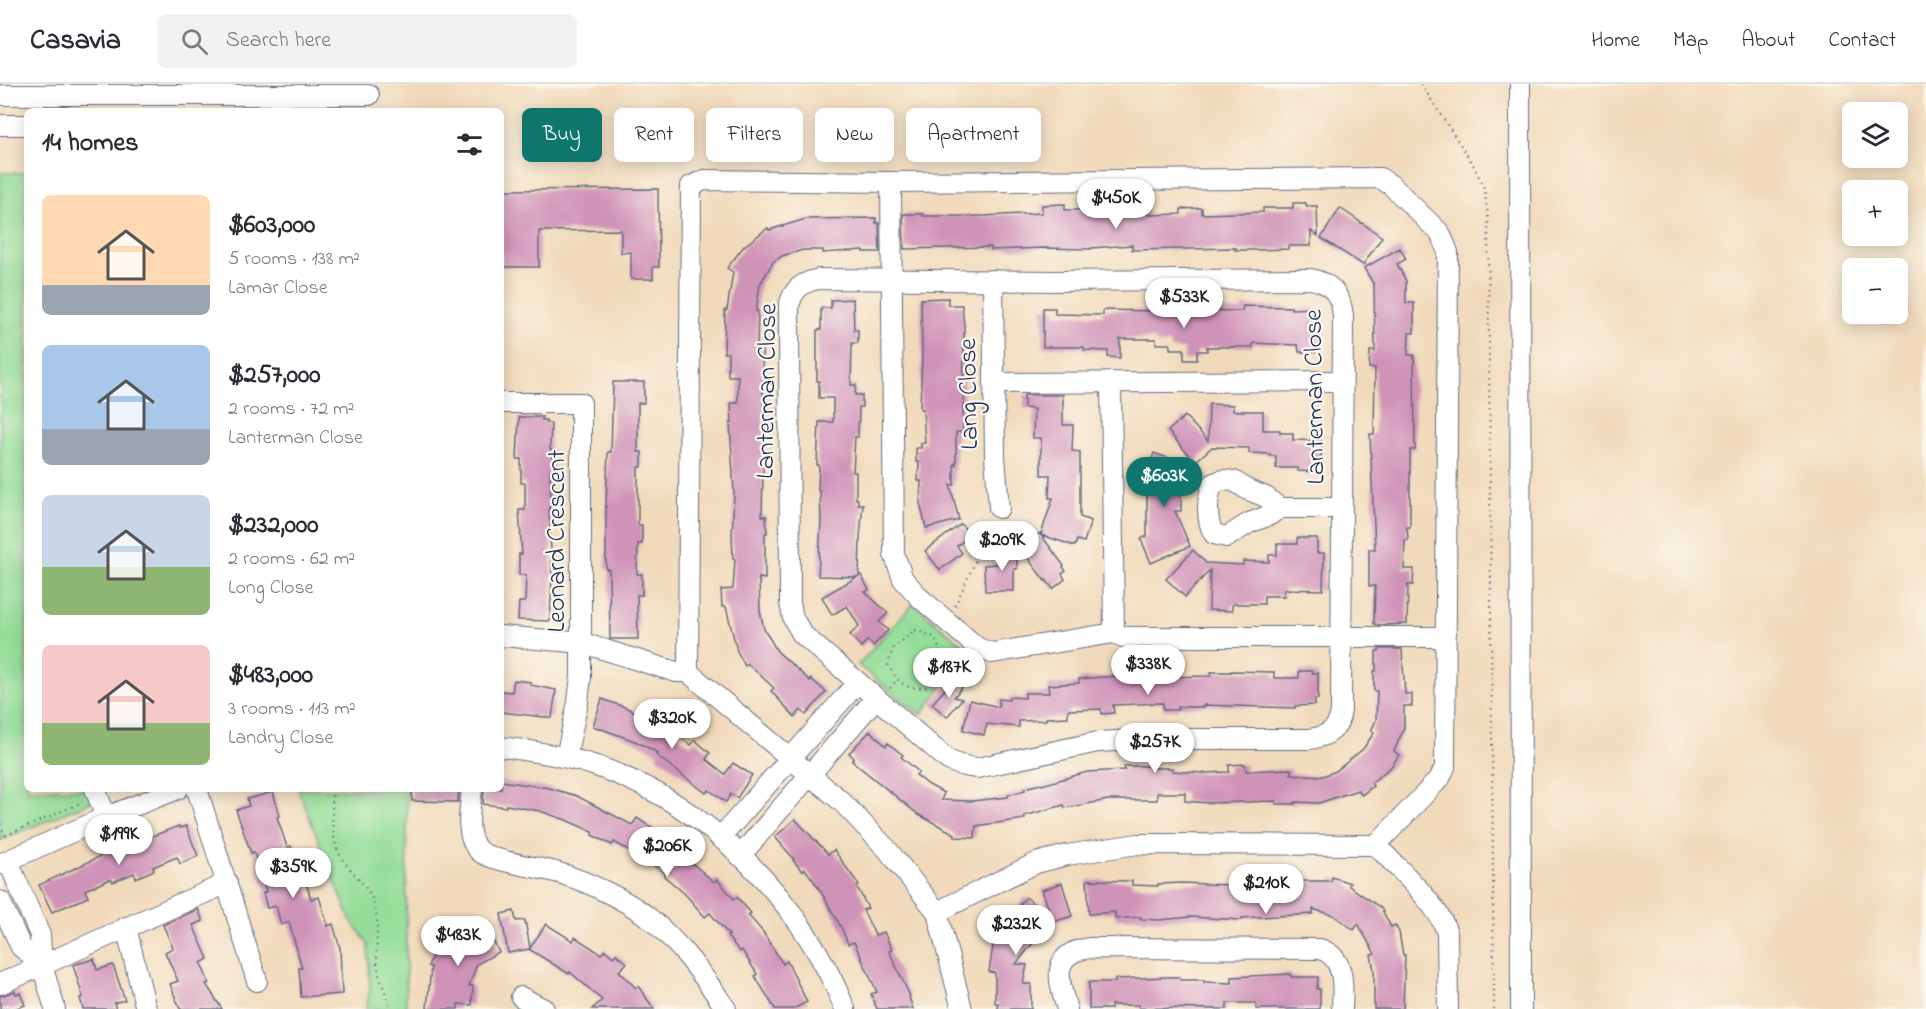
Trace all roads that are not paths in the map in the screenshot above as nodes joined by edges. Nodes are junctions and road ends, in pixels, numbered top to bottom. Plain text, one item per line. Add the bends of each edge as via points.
1 (1520, 84) edge
2 (0, 95) edge
3 (341, 97) edge
4 (369, 97) edge
5 (24, 124) edge
6 (0, 125) edge
7 (891, 182) junction
8 (891, 280) junction
9 (993, 280) junction
10 (1342, 381) junction
11 (1111, 382) junction
12 (994, 383) junction
13 (504, 404) edge
14 (999, 508) road end
15 (1279, 508) dead end
16 (1342, 508) junction
17 (1114, 633) junction
18 (504, 636) edge
19 (1342, 636) junction
20 (1445, 637) junction
21 (583, 643) junction
22 (688, 672) junction
23 (858, 682) junction
24 (882, 694) junction
25 (504, 747) edge
26 (566, 757) junction
27 (790, 759) junction
28 (810, 775) junction
29 (95, 792) edge
30 (170, 792) edge
31 (198, 792) edge
32 (472, 792) edge
33 (106, 817) junction
34 (720, 838) junction
35 (1376, 846) junction
36 (740, 856) junction
37 (4, 862) edge
38 (227, 883) junction
39 (0, 901) edge
40 (937, 912) junction
41 (126, 927) junction
42 (42, 965) junction
43 (256, 981) dead end
44 (0, 984) edge
45 (521, 997) dead end
46 (55, 1009) edge
47 (146, 1009) edge
48 (544, 1009) edge
49 (726, 1009) edge
50 (845, 1009) edge
51 (962, 1009) edge
52 (1067, 1009) edge
53 (1342, 1009) edge
54 (1448, 1009) edge
55 (1521, 1009) edge

1 - 55 street
2 - 3 street
3 - 4 street
5 - 6 street
7 - 8 street
7 - 20 street via 1380,178 1391,185 1440,233 1448,252
7 - 22 street via 704,180 691,186
8 - 9 street, Lanterman Close
8 - 17 street via 894,554 903,579 978,648 992,653
8 - 23 street, Lanterman Close via 811,280 796,288 789,306 791,612 802,634
9 - 10 street, Lanterman Close via 1323,281 1337,292 1342,308
9 - 12 street, Lang Close
10 - 11 street
10 - 16 street, Lanterman Close
11 - 12 street
11 - 17 street
12 - 14 street, Lang Close
13 - 21 street, Leonard Crescent via 581,403
15 - 16 street
16 - 19 street, Lanterman Close
17 - 19 street via 1123,637
18 - 21 street
19 - 20 street
19 - 24 street, Lanterman Close via 1338,725 1328,734 1310,739 1107,741 977,768 948,760
20 - 35 street via 1445,767 1440,778
21 - 22 street via 676,672
21 - 26 street, Leonard Crescent via 579,696
22 - 27 street
23 - 24 street, Lanterman Close
23 - 27 street
24 - 28 street
25 - 26 street
26 - 34 street via 640,785 679,807
27 - 28 street
27 - 34 street
28 - 36 street
28 - 40 street via 887,849
29 - 33 street
30 - 33 street
31 - 38 street
32 - 49 street via 470,832 481,853 588,884 649,917 704,976
33 - 37 street
34 - 36 street
35 - 40 street via 1138,844 1036,863
35 - 54 street via 1436,910 1444,924
36 - 50 street via 800,923
37 - 42 street via 40,935
38 - 41 street
38 - 43 street
39 - 42 street via 21,947
40 - 51 street
41 - 42 street
41 - 47 street
42 - 44 street
42 - 46 street
45 - 48 street
52 - 53 street via 1059,975 1061,963 1073,951 1090,948 1320,949 1332,956 1341,971

